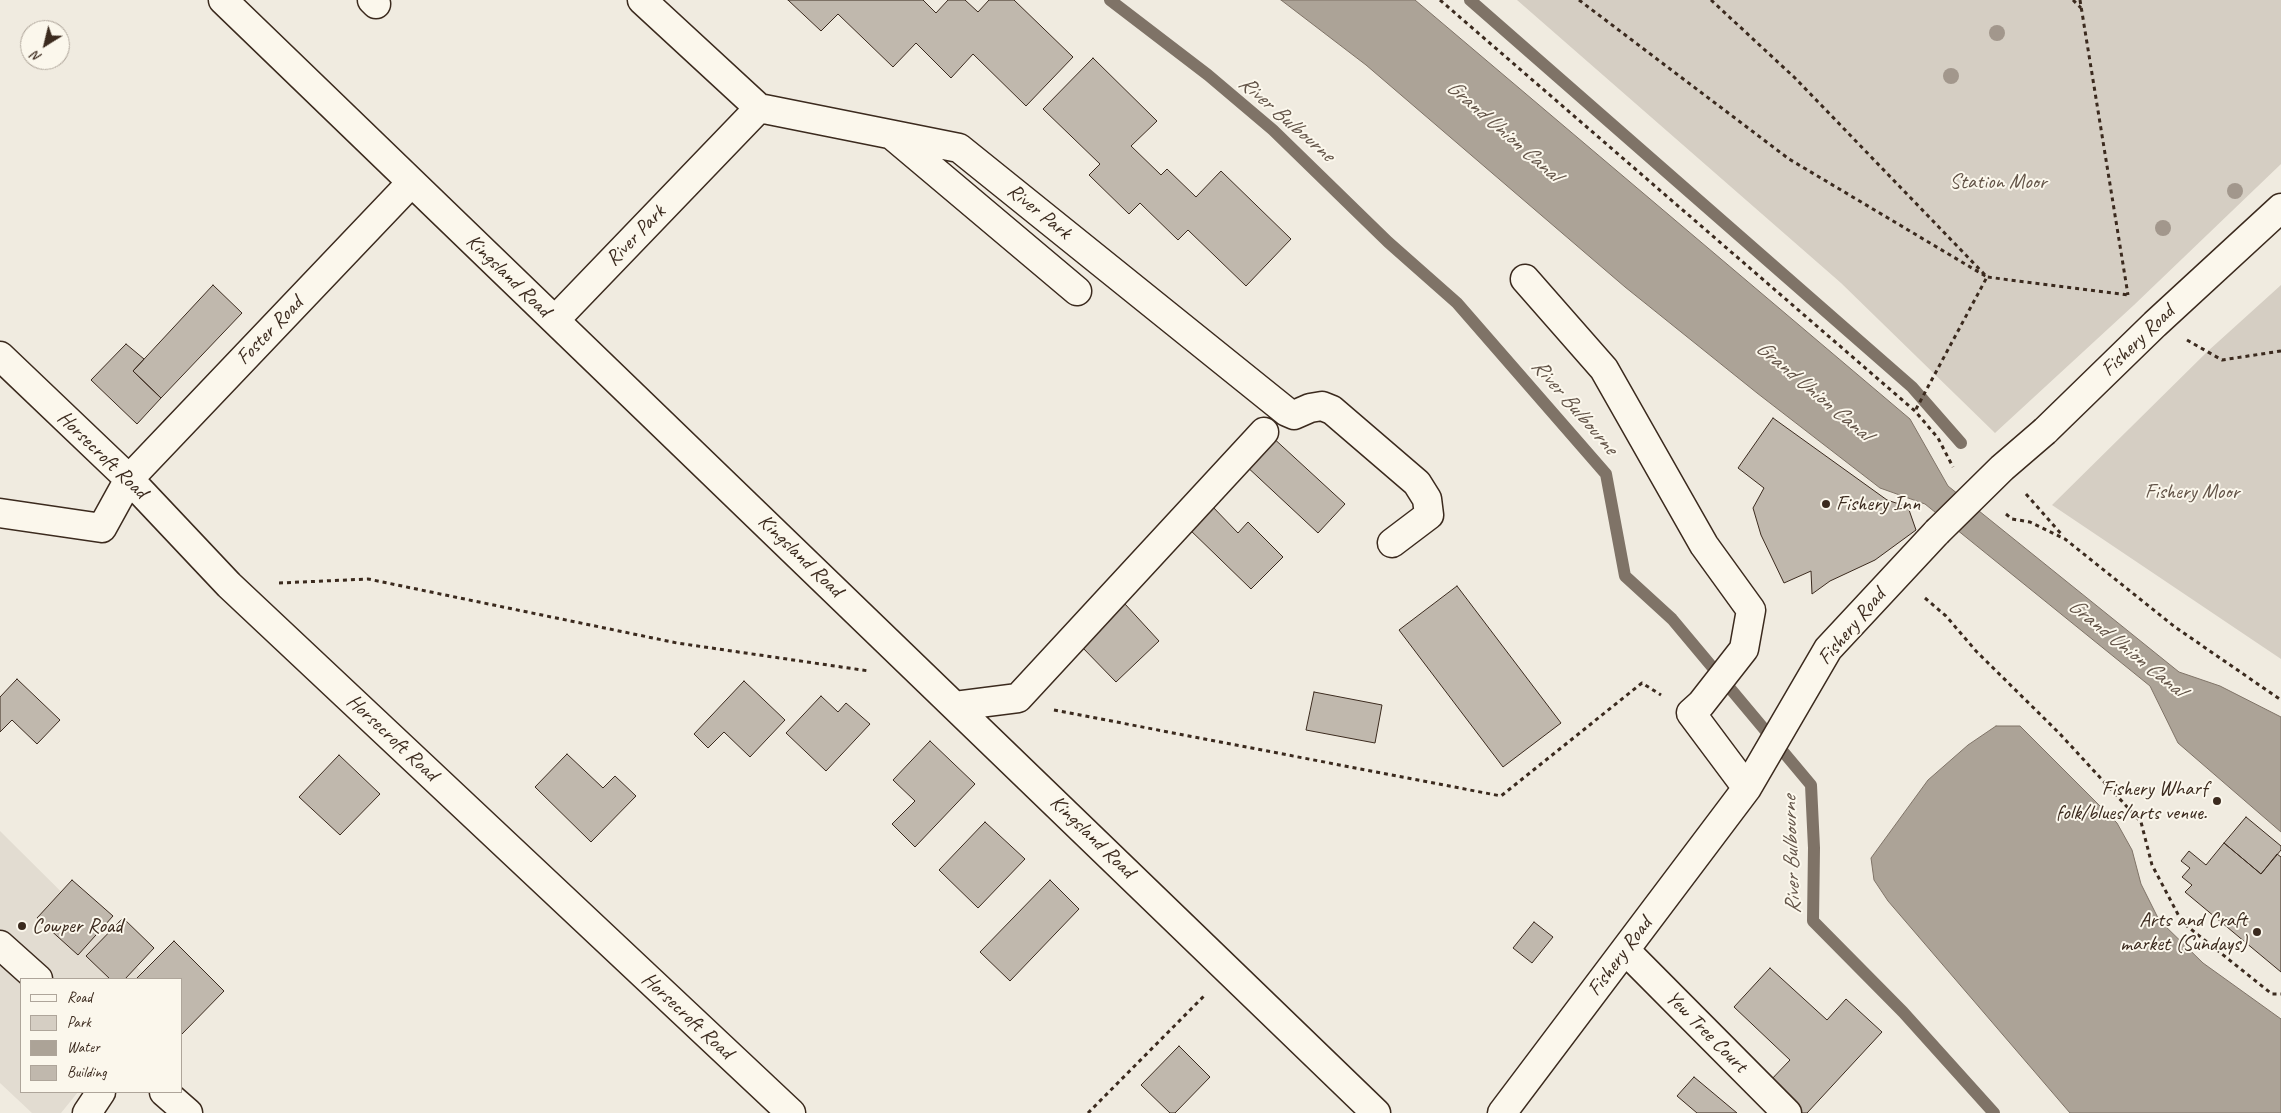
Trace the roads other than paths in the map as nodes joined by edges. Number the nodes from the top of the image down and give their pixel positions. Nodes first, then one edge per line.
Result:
1 (224, 0) edge
2 (642, 0) edge
3 (759, 108) junction
4 (891, 134) junction
5 (411, 183) junction
6 (2281, 208) edge
7 (1526, 278) dead end
8 (1077, 291) dead end
9 (555, 320) junction
10 (0, 356) edge
11 (1264, 432) dead end
12 (129, 479) junction
13 (0, 512) edge
14 (1392, 544) dead end
15 (956, 706) junction
16 (1748, 788) junction
17 (0, 945) edge
18 (1625, 950) junction
19 (37, 978) edge
20 (100, 1093) edge
21 (165, 1093) edge
22 (87, 1113) edge
23 (188, 1113) edge
24 (791, 1113) edge
25 (1376, 1113) edge
26 (1502, 1113) edge
27 (1787, 1113) edge

1 - 5 street, Kingsland Road
2 - 3 street
3 - 4 street, River Park
3 - 9 street, River Park
4 - 8 street
4 - 14 street, River Park
5 - 9 street, Kingsland Road
5 - 12 street, Foster Road
6 - 16 street, Fishery Road, bridge
7 - 16 street
9 - 15 street, Kingsland Road
10 - 12 street, Horsecroft Road
11 - 15 street
12 - 13 street, Foster Road
12 - 24 street, Horsecroft Road
15 - 25 street, Kingsland Road
16 - 18 street, Fishery Road
17 - 19 street
18 - 26 street, Fishery Road
18 - 27 street, Yew Tree Court
20 - 22 street
21 - 23 street

